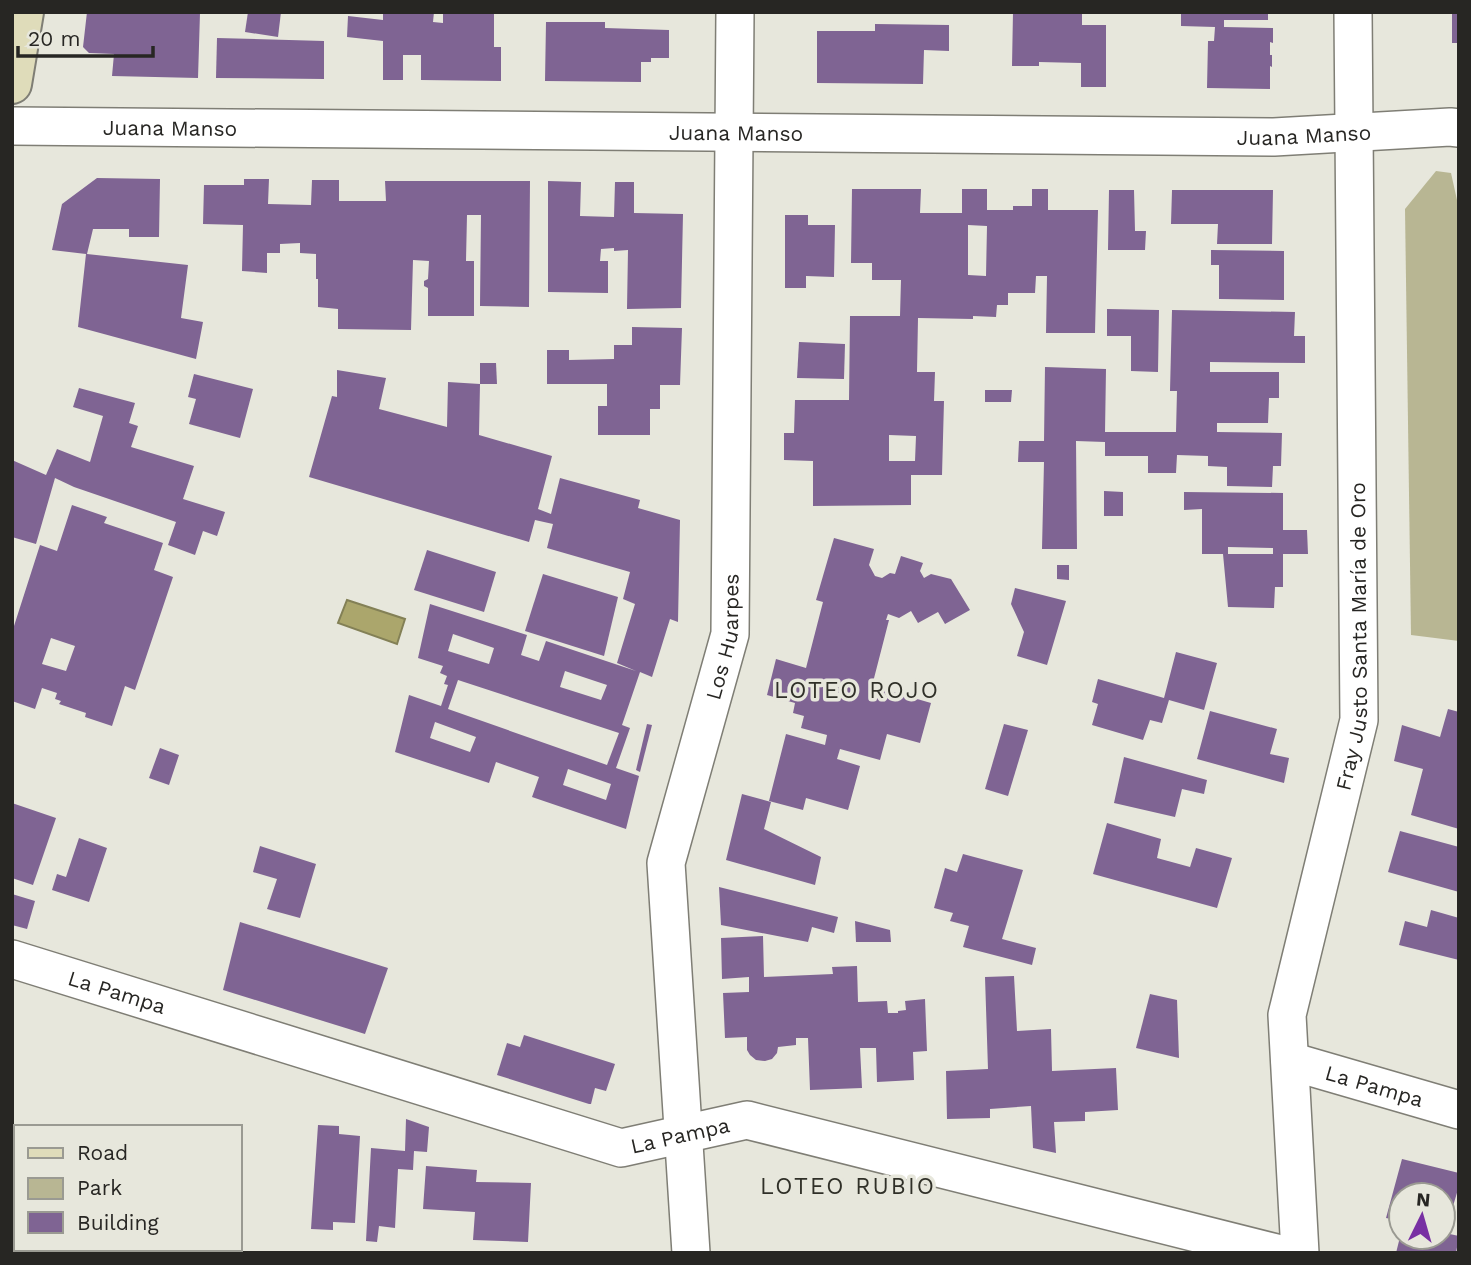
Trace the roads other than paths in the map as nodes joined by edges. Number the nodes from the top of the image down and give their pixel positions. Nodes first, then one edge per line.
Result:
1 (24, 12) edge
2 (735, 12) edge
3 (1353, 12) edge
4 (12, 83) edge
5 (12, 126) edge
6 (1459, 128) edge
7 (734, 133) junction
8 (1354, 133) junction
9 (12, 959) edge
10 (1290, 1061) junction
11 (1459, 1110) edge
12 (683, 1134) junction
13 (691, 1253) edge
14 (1276, 1253) edge
15 (1300, 1253) edge

1 - 4 main road
2 - 7 street, Los Huarpes
3 - 8 street, Fray Justo Santa María de Oro
5 - 7 street, Juana Manso
6 - 8 street, Juana Manso
7 - 8 street, Juana Manso
7 - 12 street, Los Huarpes
8 - 10 street, Fray Justo Santa María de Oro
9 - 12 street, La Pampa
10 - 11 street, La Pampa
10 - 15 street, Fray Justo Santa María de Oro
12 - 13 street, Los Huarpes
12 - 14 street, La Pampa

